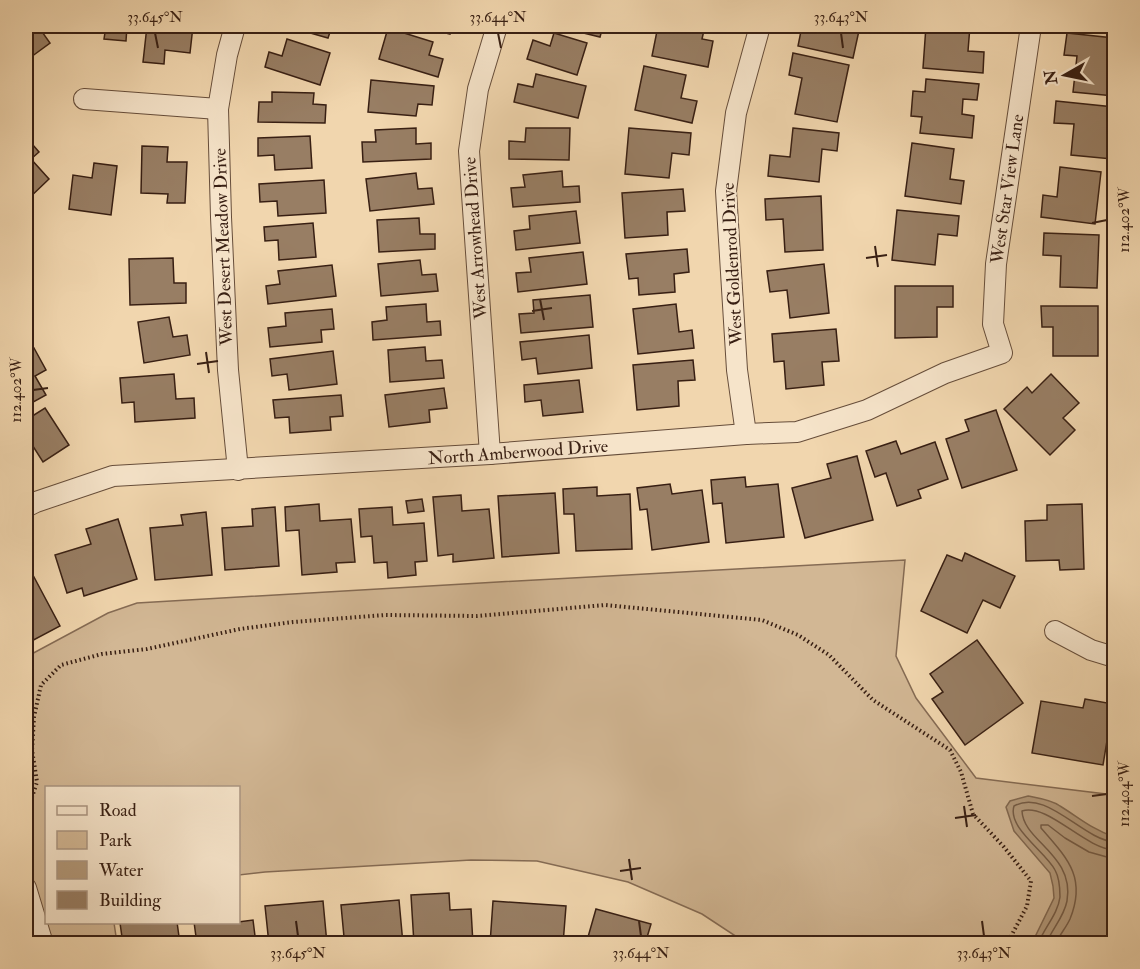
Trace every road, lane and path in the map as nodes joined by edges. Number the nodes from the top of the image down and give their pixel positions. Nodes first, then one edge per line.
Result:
1 (235, 26) edge
2 (497, 26) edge
3 (760, 26) edge
4 (1030, 26) edge
5 (84, 99) dead end
6 (218, 109) junction
7 (1002, 353) joint
8 (746, 434) junction
9 (490, 454) junction
10 (238, 470) junction
11 (26, 507) edge
12 (1055, 631) dead end
13 (1114, 657) edge
14 (26, 804) edge
15 (26, 888) edge
16 (43, 944) edge
17 (1007, 944) edge

1 - 6 street, West Desert Meadow Drive
2 - 9 street, West Arrowhead Drive
3 - 8 street, West Goldenrod Drive
4 - 7 street, West Star View Lane
5 - 6 street
6 - 10 street, West Desert Meadow Drive
7 - 8 street, North Amberwood Drive
8 - 9 street, North Amberwood Drive
9 - 10 street, North Amberwood Drive
10 - 11 street, North Amberwood Drive
12 - 13 street
14 - 17 path
15 - 16 street

